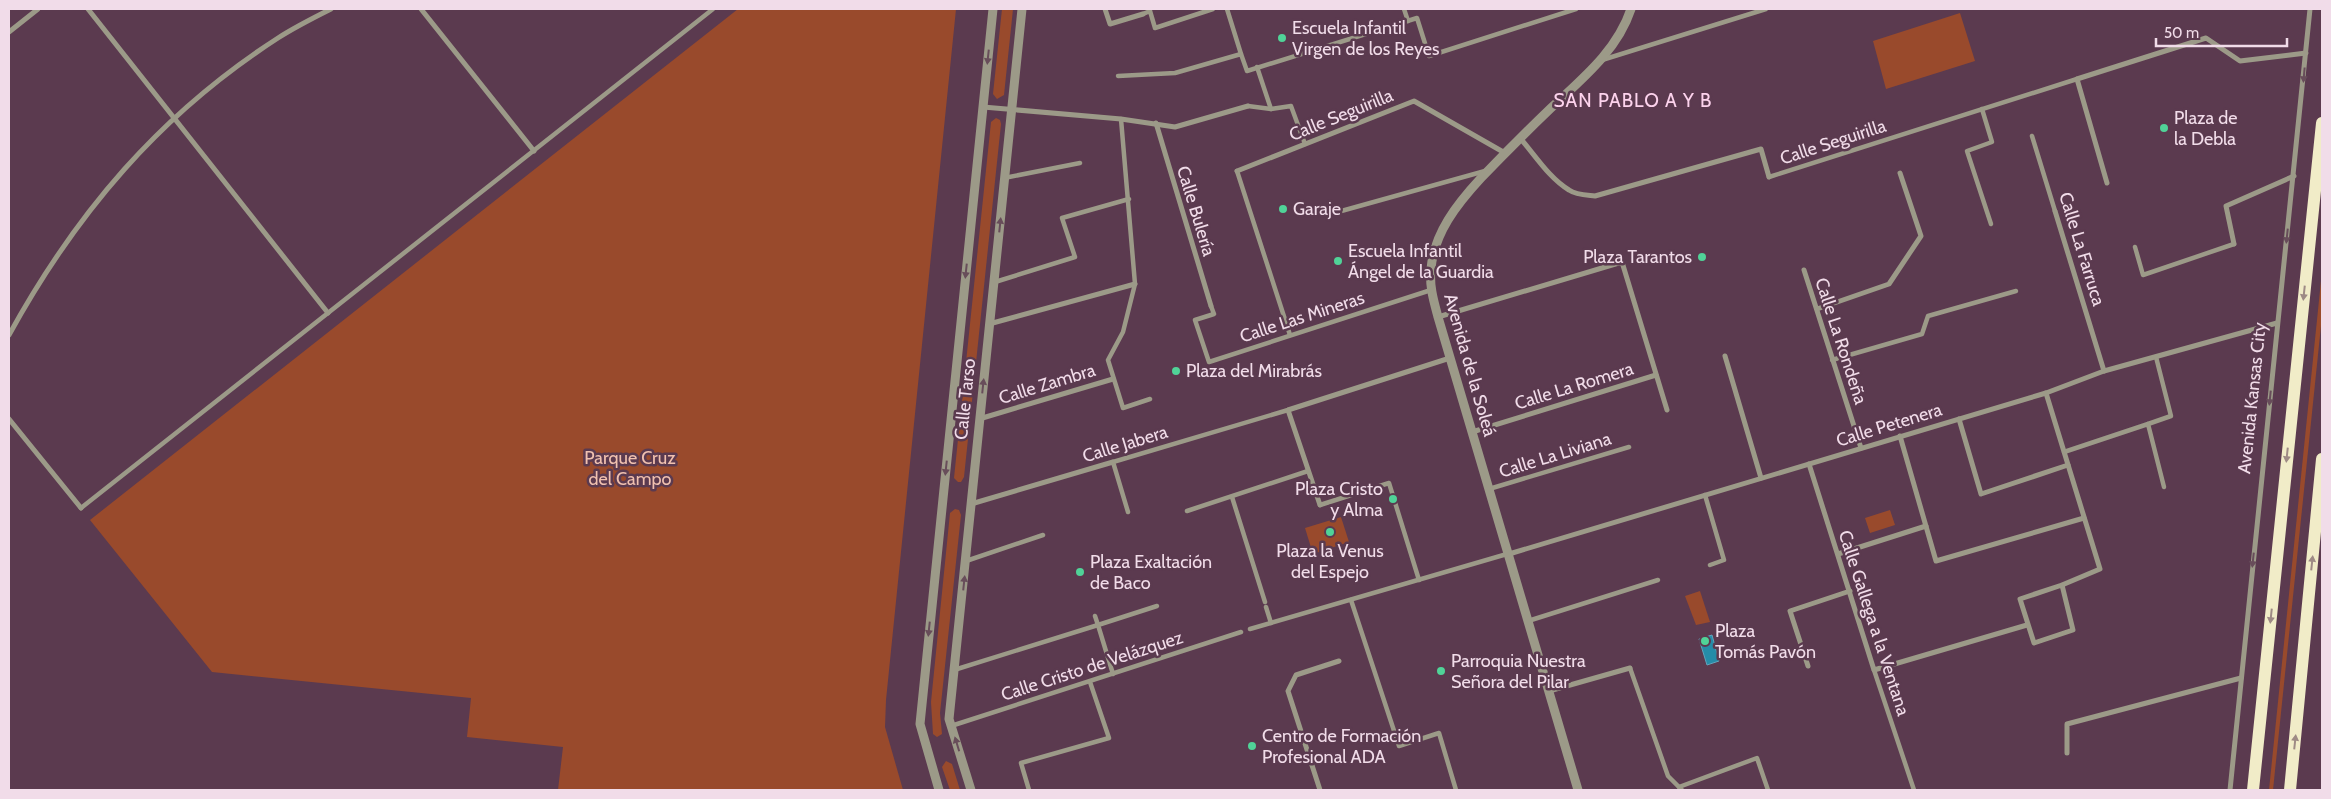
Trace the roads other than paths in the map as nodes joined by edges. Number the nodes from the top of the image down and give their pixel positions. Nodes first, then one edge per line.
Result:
1 (38, 9) edge
2 (88, 9) edge
3 (331, 9) edge
4 (420, 9) edge
5 (713, 9) edge
6 (993, 9) edge
7 (1022, 9) edge
8 (1105, 9) edge
9 (1213, 9) edge
10 (1227, 9) edge
11 (1404, 9) edge
12 (1576, 9) edge
13 (1631, 9) edge
14 (1766, 9) edge
15 (2310, 9) edge
16 (1143, 14) joint
17 (1408, 21) junction
18 (9, 32) edge
19 (2306, 53) junction
20 (1241, 54) junction
21 (1600, 61) junction
22 (1257, 68) junction
23 (1118, 76) dead end
24 (2077, 79) junction
25 (1248, 106) joint
26 (983, 107) junction
27 (1012, 109) junction
28 (1271, 109) junction
29 (1982, 109) junction
30 (174, 118) junction
31 (1121, 119) junction
32 (2322, 123) edge
33 (1156, 124) junction
34 (2032, 136) dead end
35 (1520, 138) junction
36 (1304, 144) junction
37 (534, 151) junction
38 (1505, 152) junction
39 (1080, 163) dead end
40 (1488, 170) junction
41 (1238, 171) joint
42 (1900, 173) dead end
43 (2294, 176) junction
44 (1769, 177) joint
45 (1004, 178) junction
46 (2107, 183) dead end
47 (1129, 199) junction
48 (2055, 211) joint
49 (1327, 215) dead end
50 (1992, 224) dead end
51 (2234, 244) joint
52 (2136, 247) dead end
53 (1804, 270) dead end
54 (994, 282) junction
55 (1135, 284) junction
56 (1431, 290) junction
57 (2016, 291) dead end
58 (1211, 306) joint
59 (1817, 309) junction
60 (328, 313) junction
61 (1438, 318) junction
62 (2278, 323) junction
63 (989, 324) junction
64 (9, 335) edge
65 (1290, 336) junction
66 (1725, 356) dead end
67 (2156, 357) junction
68 (1450, 358) junction
69 (1832, 360) junction
70 (2104, 372) junction
71 (1656, 375) junction
72 (1113, 379) junction
73 (2046, 392) junction
74 (1150, 399) dead end
75 (1288, 410) junction
76 (1668, 410) dead end
77 (9, 419) edge
78 (979, 419) junction
79 (1959, 419) junction
80 (2148, 424) junction
81 (1472, 432) junction
82 (1900, 436) junction
83 (1629, 447) dead end
84 (1861, 448) junction
85 (2064, 452) junction
86 (2322, 459) edge
87 (1113, 462) junction
88 (1809, 464) junction
89 (2068, 465) junction
90 (1308, 471) junction
91 (1761, 478) junction
92 (2164, 486) dead end
93 (1489, 489) junction
94 (1705, 495) junction
95 (1232, 497) junction
96 (971, 504) junction
97 (1320, 505) joint
98 (81, 508) joint
99 (1187, 511) dead end
100 (1128, 512) dead end
101 (2084, 518) junction
102 (1926, 526) junction
103 (1043, 535) dead end
104 (1509, 554) junction
105 (1838, 554) junction
106 (966, 561) junction
107 (1710, 565) dead end
108 (1419, 580) junction
109 (1658, 580) dead end
110 (2062, 585) junction
111 (1850, 592) junction
112 (1351, 600) junction
113 (1157, 606) dead end
114 (1095, 616) dead end
115 (1528, 621) junction
116 (1271, 623) junction
117 (1098, 625) junction
118 (2027, 625) junction
119 (1250, 629) dead end
120 (1241, 632) dead end
121 (1339, 661) dead end
122 (1808, 666) dead end
123 (1630, 668) joint
124 (954, 670) junction
125 (1874, 670) junction
126 (1113, 674) junction
127 (2241, 678) junction
128 (1090, 682) junction
129 (1549, 692) junction
130 (951, 726) junction
131 (2068, 753) dead end
132 (1681, 789) edge
133 (939, 790) edge
134 (971, 790) edge
135 (1029, 790) edge
136 (1320, 790) edge
137 (1456, 790) edge
138 (1578, 790) edge
139 (1768, 790) edge
140 (1914, 790) edge
141 (2230, 790) edge
142 (2253, 790) edge
143 (2290, 790) edge

1 - 18 street
2 - 30 street
3 - 30 street
4 - 37 street
5 - 37 street
6 -> 26 street, Calle Tarso
7 - 27 street, Calle Tarso
8 - 16 street
9 - 16 street
10 - 20 street
11 - 17 street
12 - 17 street
13 - 21 street, Avenida de la Soleá
14 - 21 street
15 - 19 street, Avenida Kansas City
17 - 22 street
19 - 24 street, Calle Seguirilla
19 -> 43 street, Avenida Kansas City
20 - 22 street
20 - 23 street
21 - 35 street, Avenida de la Soleá
22 - 28 street
24 - 29 street, Calle Seguirilla
24 - 46 street
25 - 28 street
25 - 33 street
26 - 27 street
26 -> 133 street, Calle Tarso
27 - 31 street
27 - 45 street, Calle Tarso
28 - 36 street
29 - 44 street, Calle Seguirilla
29 - 50 street
30 - 60 street
30 - 64 street
31 - 33 street
31 - 47 street, Calle Zambra
32 -> 142 main road
33 - 58 street, Calle Bulería
34 - 48 street, Calle La Farruca
35 - 38 street, Avenida de la Soleá
35 - 44 street, Calle Seguirilla
36 - 38 street, Calle Seguirilla
36 - 41 street, Calle Seguirilla
37 - 60 street
38 - 40 street, Avenida de la Soleá
39 - 45 street
40 - 49 street
40 - 56 street, Avenida de la Soleá
41 - 65 street
42 - 59 street
43 - 51 street
43 -> 62 street, Avenida Kansas City
54 -> 45 street, Calle Tarso
47 - 54 street
47 - 55 street, Calle Zambra
48 - 70 street, Calle La Farruca
51 - 52 street
53 - 59 street, Calle La Rondeña
54 - 63 street, Calle Tarso
55 - 63 street
55 - 72 street, Calle Zambra
56 - 61 street, Avenida de la Soleá
56 - 65 street, Calle Las Mineras
57 - 69 street
58 - 65 street, Calle Las Mineras
59 - 69 street, Calle La Rondeña
60 - 98 street
61 - 68 street, Avenida de la Soleá
61 - 71 street
62 - 67 street, Calle Petenera
62 -> 127 street, Avenida Kansas City
78 -> 63 street, Calle Tarso
66 - 91 street
67 - 70 street, Calle Petenera
67 - 80 street
68 - 75 street, Calle Jabera
68 - 81 street, Avenida de la Soleá
69 - 84 street, Calle La Rondeña
70 - 73 street, Calle Petenera
71 - 76 street
71 - 81 street, Calle La Romera
72 - 74 street
72 - 78 street, Calle Zambra
73 - 79 street, Calle Petenera
73 - 85 street
75 - 87 street, Calle Jabera
75 - 90 street
77 - 98 street
78 - 96 street, Calle Tarso
79 - 82 street, Calle Petenera
79 - 89 street
80 - 85 street
80 - 92 street
81 - 93 street, Avenida de la Soleá
82 - 84 street, Calle Petenera
82 - 102 street
83 - 93 street, Calle La Liviana
84 - 88 street, Calle Petenera
85 - 89 street
143 -> 86 main road
87 - 96 street, Calle Jabera
87 - 100 street
88 - 91 street, Calle Petenera
88 - 105 street, Calle Gallega a la Ventana
89 - 101 street
90 - 95 street
90 - 97 street
91 - 94 street, Calle Petenera
93 - 104 street, Avenida de la Soleá
94 - 104 street, Calle Petenera
94 - 107 street
95 - 99 street
95 - 116 street
96 - 106 street, Calle Tarso
97 - 108 street
101 - 102 street
101 - 110 street
102 - 105 street
103 - 106 street
104 - 108 street
104 - 115 street, Avenida de la Soleá
105 - 111 street, Calle Gallega a la Ventana
124 -> 106 street, Calle Tarso
108 - 112 street
109 - 115 street
110 - 118 street
110 - 118 street
111 - 122 street
111 - 125 street, Calle Gallega a la Ventana
112 - 116 street
112 - 137 street
113 - 117 street
114 - 117 street
115 - 129 street, Avenida de la Soleá
116 - 119 street
117 - 124 street
117 - 126 street
118 - 125 street
120 - 126 street, Calle Cristo de Velázquez
121 - 136 street
123 - 129 street
123 - 132 street
124 - 130 street, Calle Tarso
125 - 140 street, Calle Gallega a la Ventana
126 - 128 street, Calle Cristo de Velázquez
127 - 131 street
127 - 141 street, Avenida Kansas City
128 - 130 street, Calle Cristo de Velázquez
128 - 135 street
129 - 138 street, Avenida de la Soleá
134 -> 130 street, Calle Tarso
132 - 139 street

